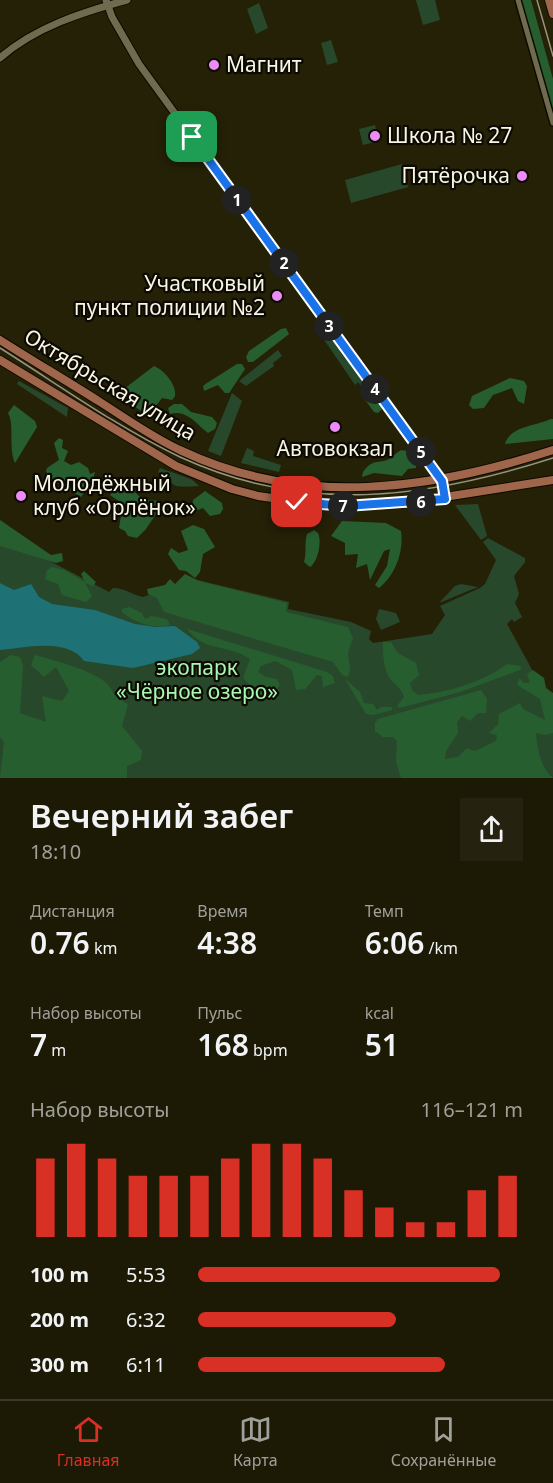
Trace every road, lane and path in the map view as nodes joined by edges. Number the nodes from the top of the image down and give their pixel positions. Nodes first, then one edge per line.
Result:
1 (127, 0) edge
2 (518, 0) edge
3 (549, 0) edge
4 (107, 3) edge
5 (553, 14) edge
6 (0, 58) edge
7 (553, 123) edge
8 (0, 340) edge
9 (0, 360) edge
10 (553, 450) edge
11 (553, 480) edge
12 (442, 481) junction
13 (445, 499) junction

1 - 4 street
2 - 7 street
3 - 5 main road
4 - 6 street
4 - 12 street
8 - 12 main road, Октябрьская улица
9 - 13 main road, Октябрьская улица
10 - 12 main road, Октябрьская улица
11 - 13 main road, Октябрьская улица
12 - 13 main road

